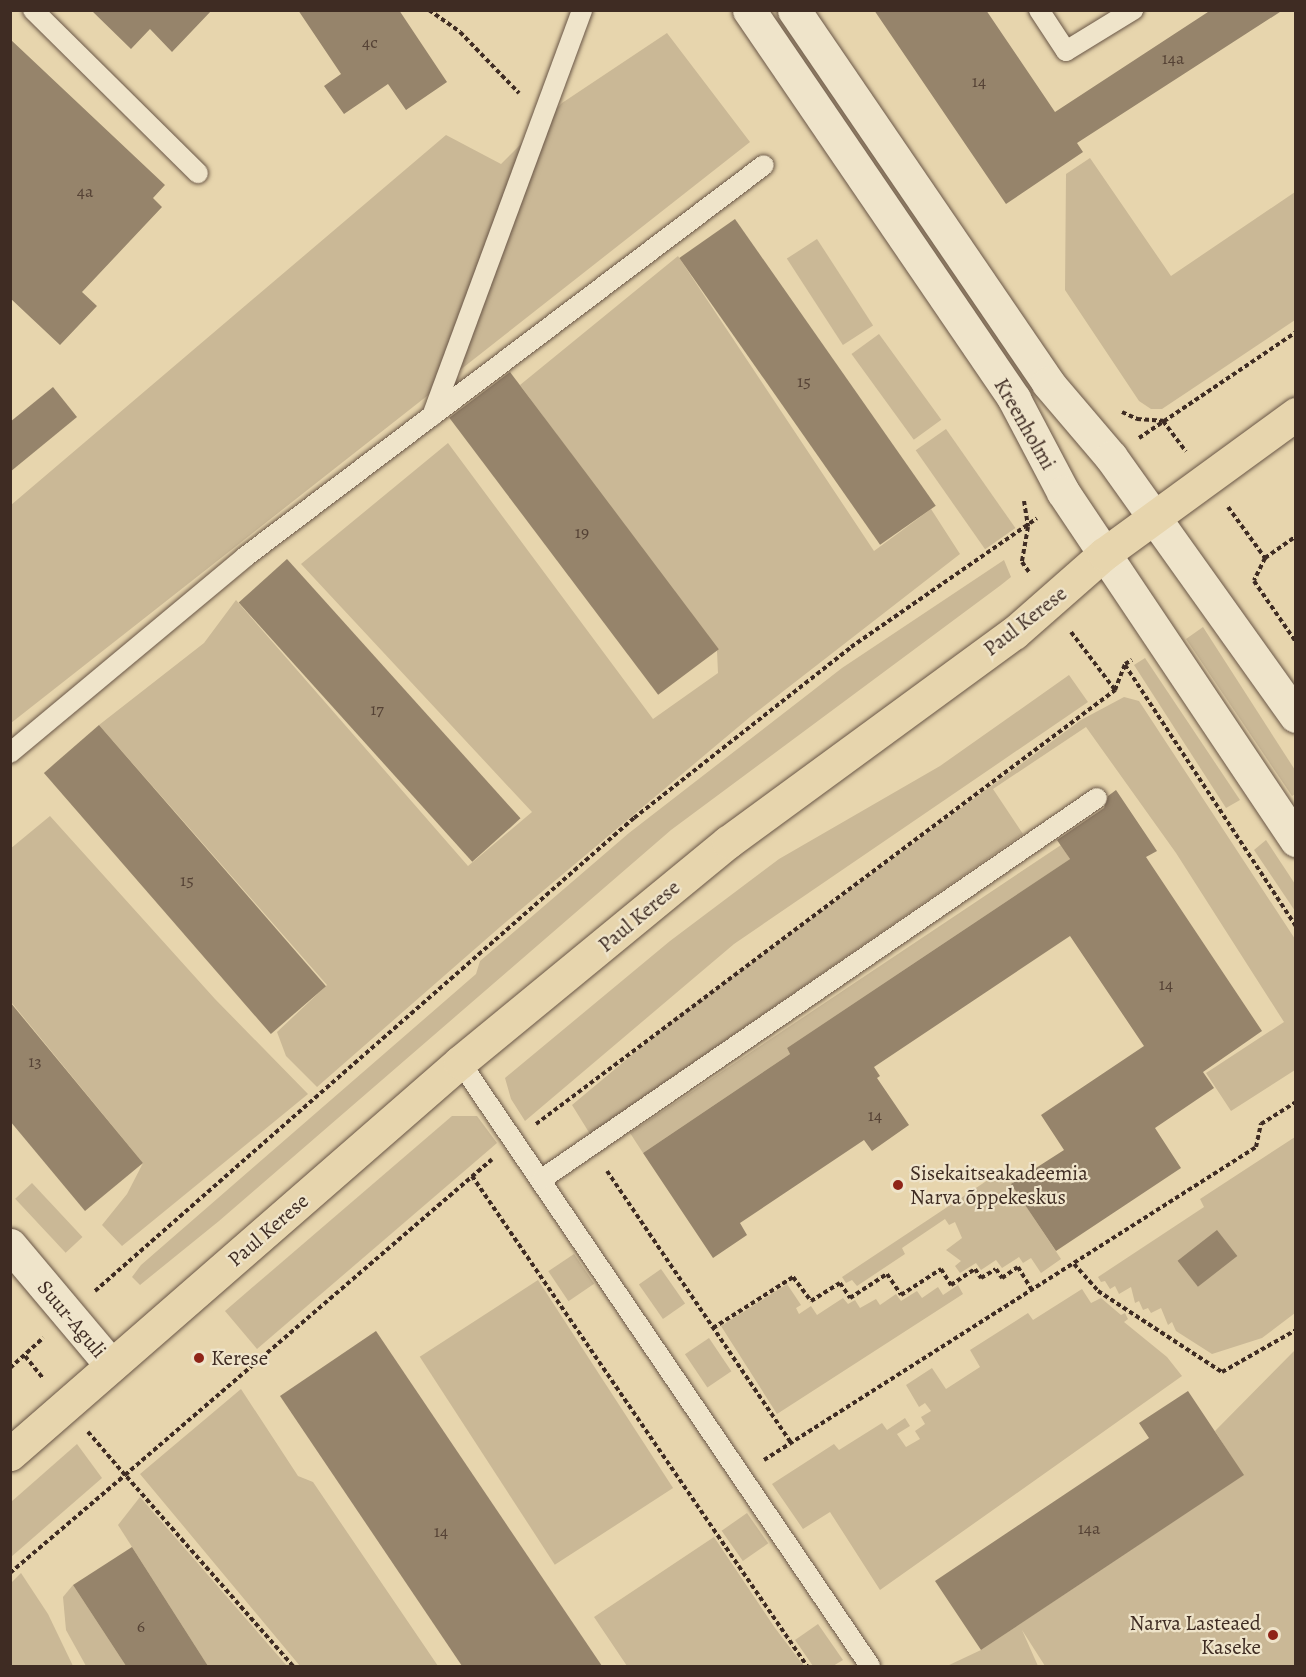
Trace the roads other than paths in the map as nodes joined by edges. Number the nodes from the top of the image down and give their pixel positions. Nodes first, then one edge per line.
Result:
1 (33, 10) edge
2 (582, 10) edge
3 (749, 10) edge
4 (794, 10) edge
5 (1039, 10) edge
6 (1132, 10) edge
7 (764, 165) dead end
8 (198, 173) dead end
9 (1296, 414) edge
10 (432, 416) junction
11 (1154, 517) junction
12 (1104, 554) junction
13 (1296, 716) edge
14 (10, 753) edge
15 (1097, 798) dead end
16 (1296, 840) edge
17 (460, 1062) junction
18 (542, 1179) junction
19 (10, 1245) edge
20 (111, 1365) junction
21 (10, 1454) edge
22 (870, 1666) edge

1 - 8 lane
2 - 10 lane
3 - 12 main road, Kreenholmi
4 - 11 main road, Kreenholmi
5 - 6 lane
7 - 10 lane
9 - 11 highway, Paul Kerese
10 - 14 lane
11 - 12 highway, Paul Kerese
11 - 13 main road, Kreenholmi
12 - 16 main road, Kreenholmi
12 - 17 highway, Paul Kerese
15 - 18 lane
17 - 18 lane
17 - 20 highway, Paul Kerese
18 - 22 lane
19 - 20 main road, Suur-Aguli
20 - 21 highway, Paul Kerese

